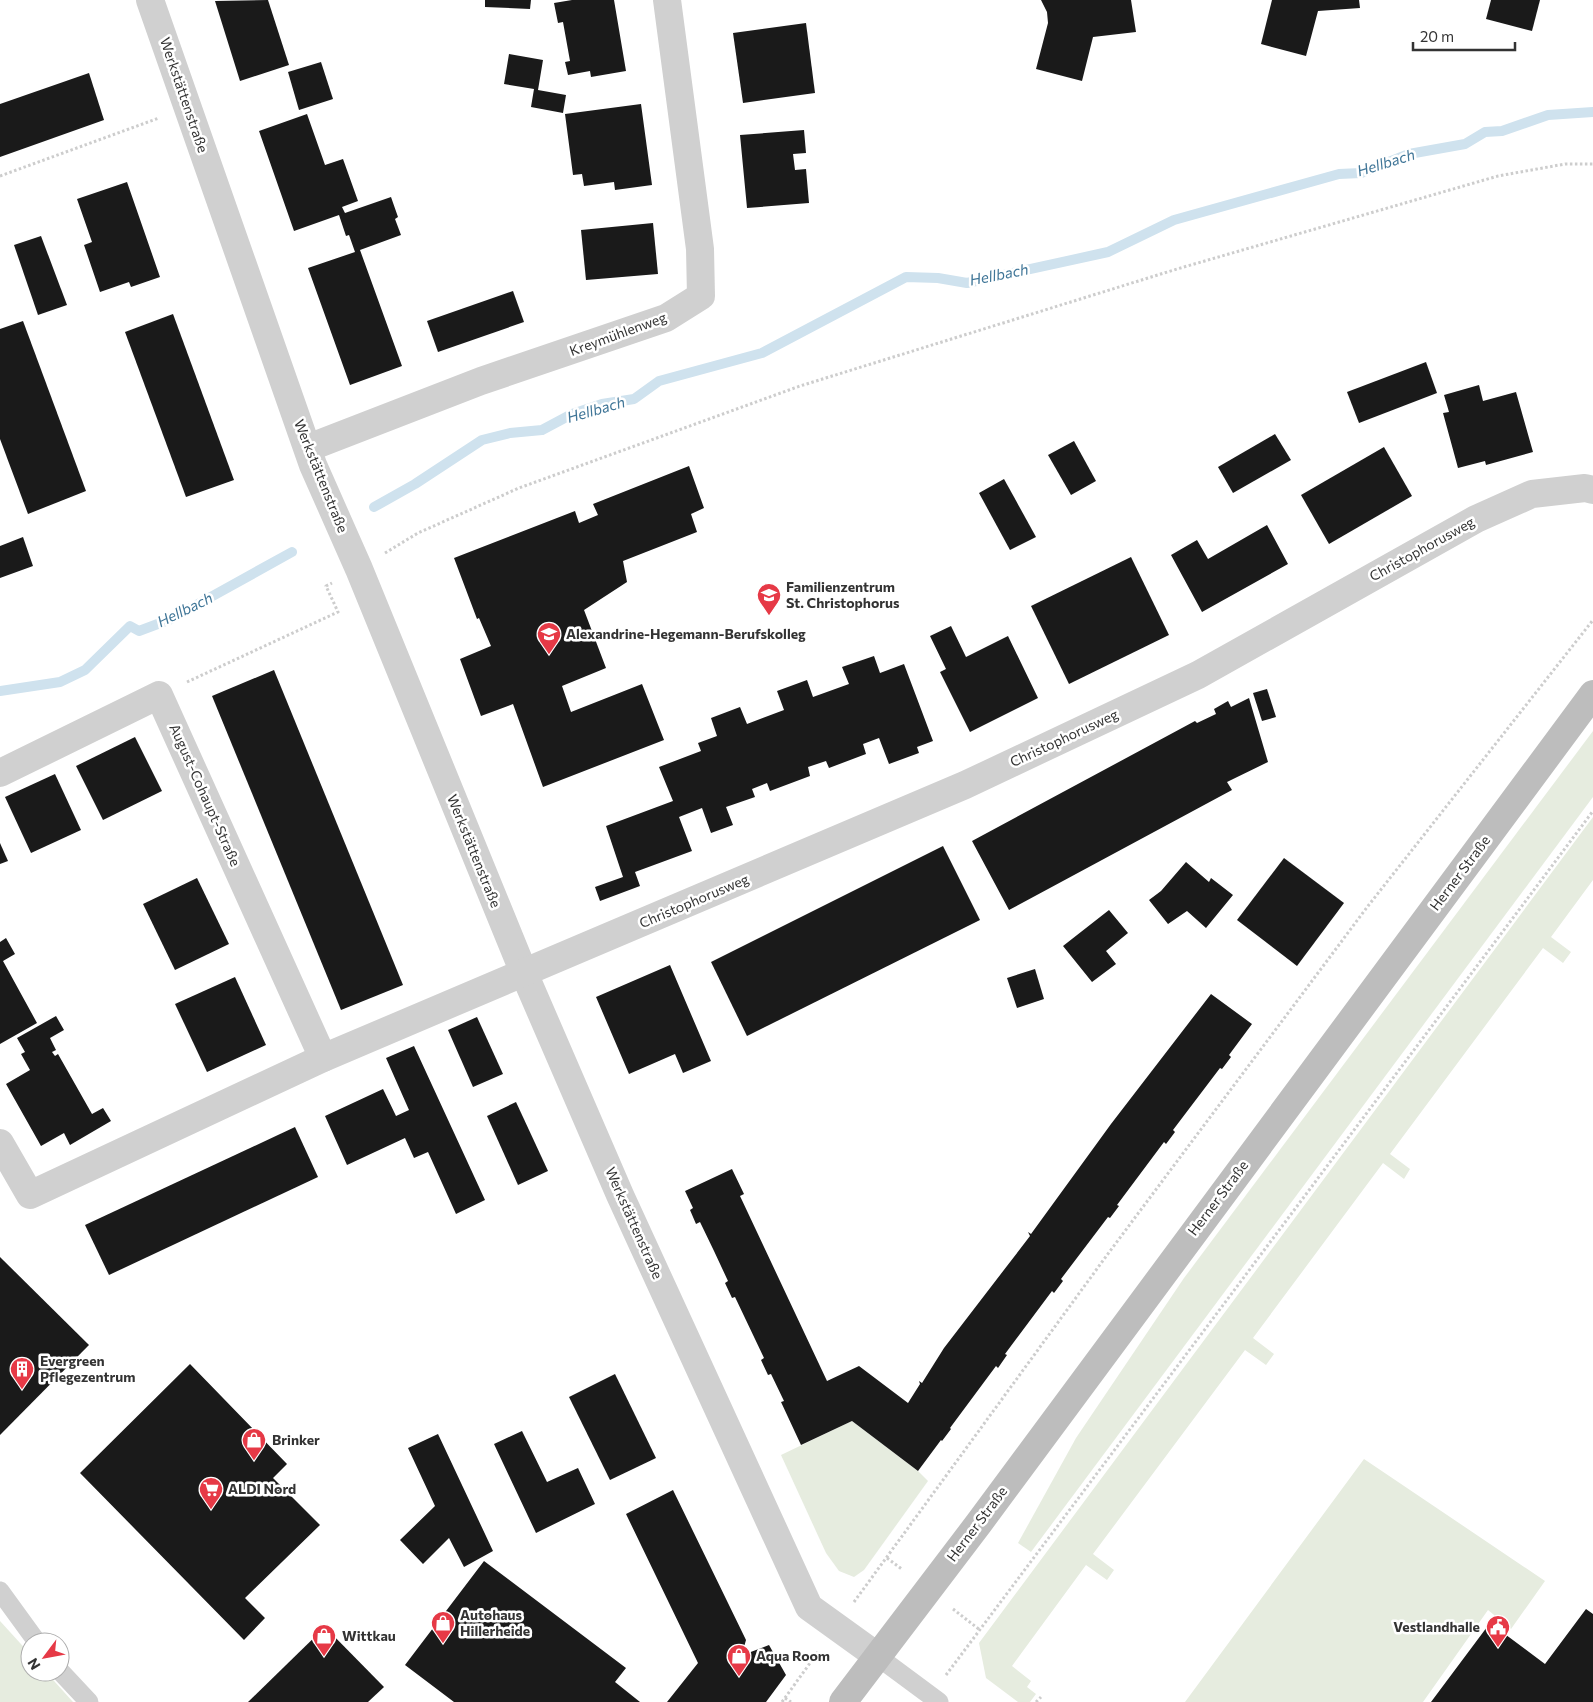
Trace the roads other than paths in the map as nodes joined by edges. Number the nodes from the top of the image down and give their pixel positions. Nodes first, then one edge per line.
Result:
1 (150, 0) edge
2 (667, 0) edge
3 (308, 448) junction
4 (1593, 490) edge
5 (1593, 694) edge
6 (0, 773) edge
7 (524, 973) junction
8 (322, 1058) junction
9 (0, 1143) edge
10 (0, 1591) edge
11 (30, 1632) edge
12 (877, 1656) junction
13 (70, 1682) edge
14 (934, 1699) edge
15 (89, 1702) edge
16 (843, 1702) edge

1 - 3 street, Werkstättenstraße
2 - 3 street, Kreymühlenweg
3 - 7 street, Werkstättenstraße
4 - 7 street, Christophorusweg
5 - 12 main road, Herner Straße
6 - 8 street, August-Cohaupt-Straße
7 - 8 street
7 - 12 street, Werkstättenstraße
8 - 9 street
10 - 11 lane
12 - 14 lane
12 - 16 main road, Herner Straße
13 - 15 lane

